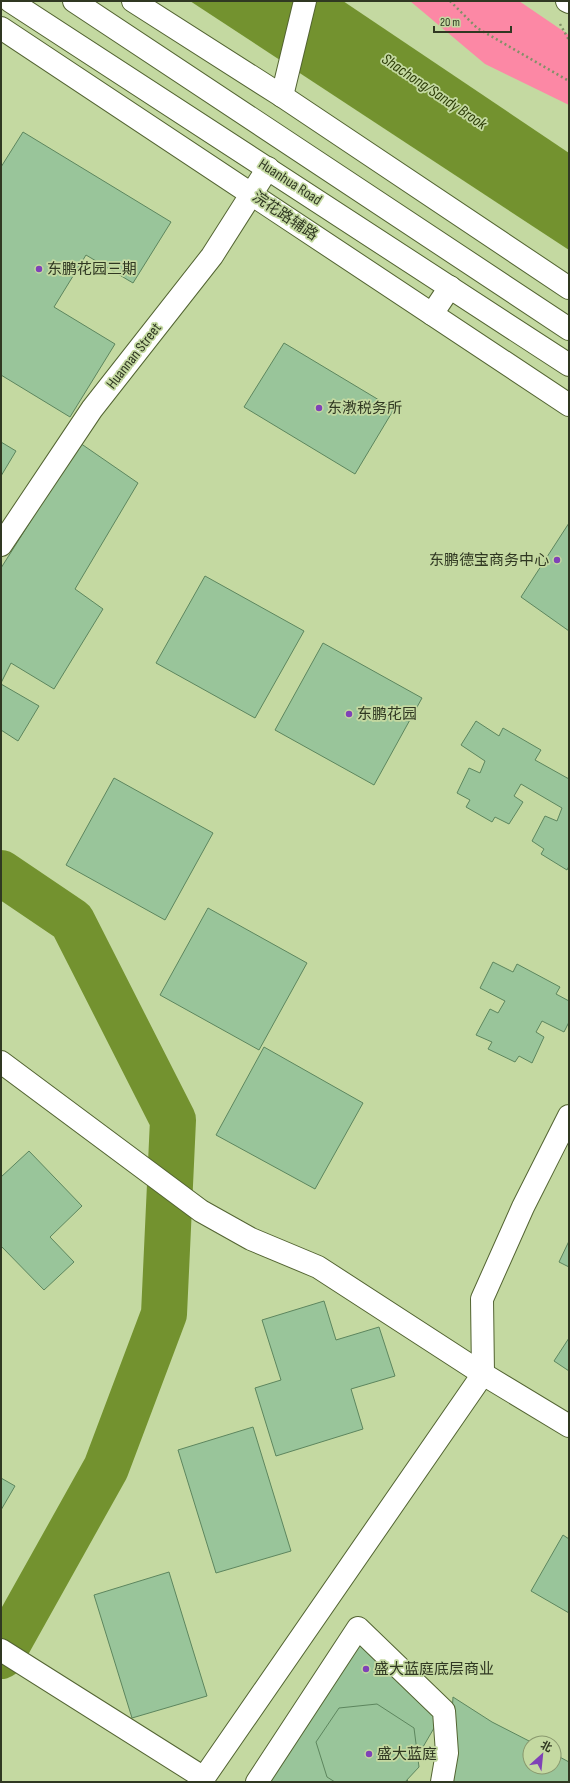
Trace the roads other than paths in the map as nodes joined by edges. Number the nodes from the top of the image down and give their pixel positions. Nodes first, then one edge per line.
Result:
1 (10, 1) edge
2 (74, 1) edge
3 (133, 1) edge
4 (305, 1) edge
5 (1, 28) edge
6 (282, 96) junction
7 (268, 168) junction
8 (251, 193) junction
9 (450, 287) junction
10 (569, 288) edge
11 (432, 314) junction
12 (569, 329) edge
13 (569, 365) edge
14 (569, 405) edge
15 (1, 545) edge
16 (1, 1062) edge
17 (569, 1116) edge
18 (483, 1374) junction
19 (569, 1426) edge
20 (1, 1650) edge
21 (203, 1780) edge
22 (257, 1782) edge
23 (442, 1782) edge

1 - 7 street, Huanhua Road
2 - 12 street, Huanhua Road
3 - 6 street
4 - 6 street
5 - 8 street, 浣花路辅路
6 - 10 street
7 - 8 street, Huannan Street
7 - 9 street, Huanhua Road
8 - 11 street, 浣花路辅路
8 - 15 street, Huannan Street
9 - 11 street
9 - 13 street, Huanhua Road
11 - 14 street, 浣花路辅路
16 - 18 street
17 - 18 street
18 - 19 street
18 - 21 street
20 - 21 street
22 - 23 street

